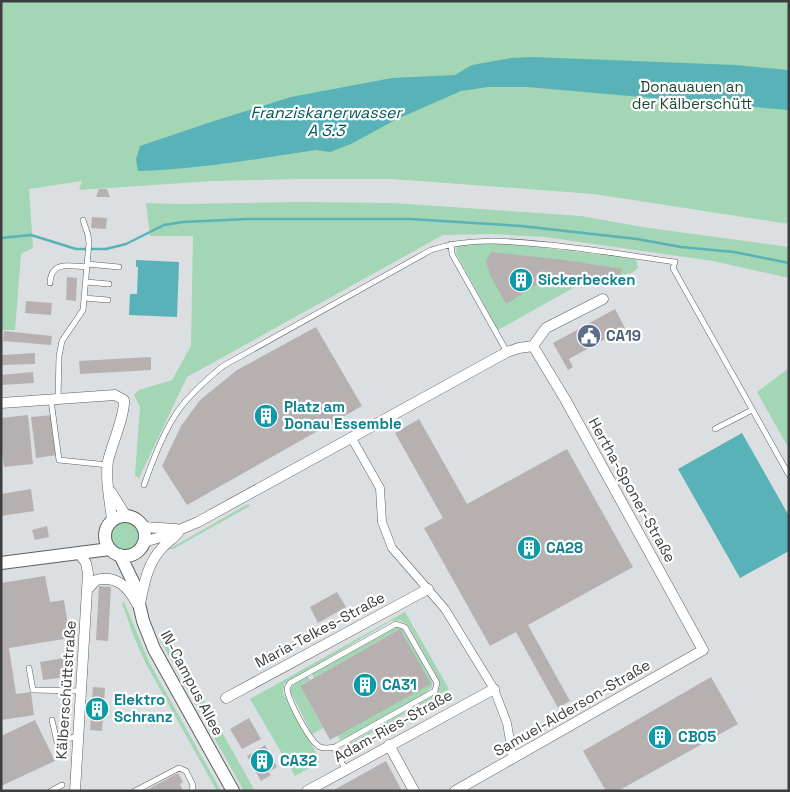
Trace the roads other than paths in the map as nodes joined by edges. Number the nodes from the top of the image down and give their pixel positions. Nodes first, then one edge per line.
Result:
1 (83, 220) dead end
2 (451, 244) junction
3 (87, 266) junction
4 (119, 267) dead end
5 (86, 282) junction
6 (50, 283) dead end
7 (109, 284) dead end
8 (84, 298) junction
9 (603, 299) dead end
10 (108, 300) dead end
11 (533, 346) junction
12 (507, 352) junction
13 (54, 400) junction
14 (1, 403) edge
15 (752, 410) junction
16 (715, 429) dead end
17 (352, 437) junction
18 (108, 465) junction
19 (789, 475) edge
20 (144, 485) dead end
21 (109, 489) junction
22 (126, 516) junction
23 (112, 520) junction
24 (143, 527) junction
25 (182, 529) junction
26 (105, 535) junction
27 (140, 547) junction
28 (115, 552) junction
29 (73, 553) junction
30 (1, 563) edge
31 (134, 586) junction
32 (428, 589) junction
33 (87, 590) junction
34 (139, 610) junction
35 (703, 650) joint
36 (29, 668) dead end
37 (494, 689) junction
38 (81, 691) junction
39 (226, 698) dead end
40 (52, 720) dead end
41 (78, 736) junction
42 (389, 745) junction
43 (334, 747) junction
44 (513, 759) junction
45 (345, 769) junction
46 (62, 785) dead end
47 (50, 791) edge
48 (75, 791) edge
49 (134, 791) edge
50 (192, 791) edge
51 (233, 791) edge
52 (307, 791) edge
53 (414, 791) edge
54 (455, 791) edge

1 - 3 lane
2 - 12 lane
2 - 15 lane
2 - 20 lane
3 - 4 lane
3 - 5 lane
3 - 6 lane
5 - 7 lane
5 - 8 lane
8 - 10 lane
8 - 13 lane
9 - 11 street
11 - 12 street
11 - 35 street, Hertha-Sponer-Straße
12 - 17 street
13 - 14 street
13 - 18 lane
13 - 18 street
15 - 16 lane
15 - 19 lane
17 - 25 street
17 - 32 street
18 - 21 street
21 - 22 street
21 - 23 street
22 - 23 street
22 - 24 street
23 - 26 street
24 - 25 street
24 - 27 street
25 - 27 street
25 - 34 street
26 - 28 street
26 - 29 street
27 - 28 street
27 - 31 street, IN-Campus Allee
28 - 29 street
28 - 31 street, IN-Campus Allee
29 - 30 street
29 - 33 street, Kälberschüttstraße
31 - 34 street, IN-Campus Allee
32 - 37 street
32 - 39 street, Maria-Telkes-Straße
33 - 34 street
33 - 38 street, Kälberschüttstraße
34 - 51 street, IN-Campus Allee
35 - 44 street, Samuel-Alderson-Straße
36 - 38 lane
37 - 42 street, Adam-Ries-Straße
37 - 44 street
38 - 41 street, Kälberschüttstraße
40 - 41 lane
41 - 48 street, Kälberschüttstraße
42 - 45 street, Adam-Ries-Straße
42 - 53 street
43 - 43 lane
43 - 45 lane
44 - 54 street, Samuel-Alderson-Straße
45 - 52 street, Adam-Ries-Straße
46 - 47 lane
49 - 50 lane

